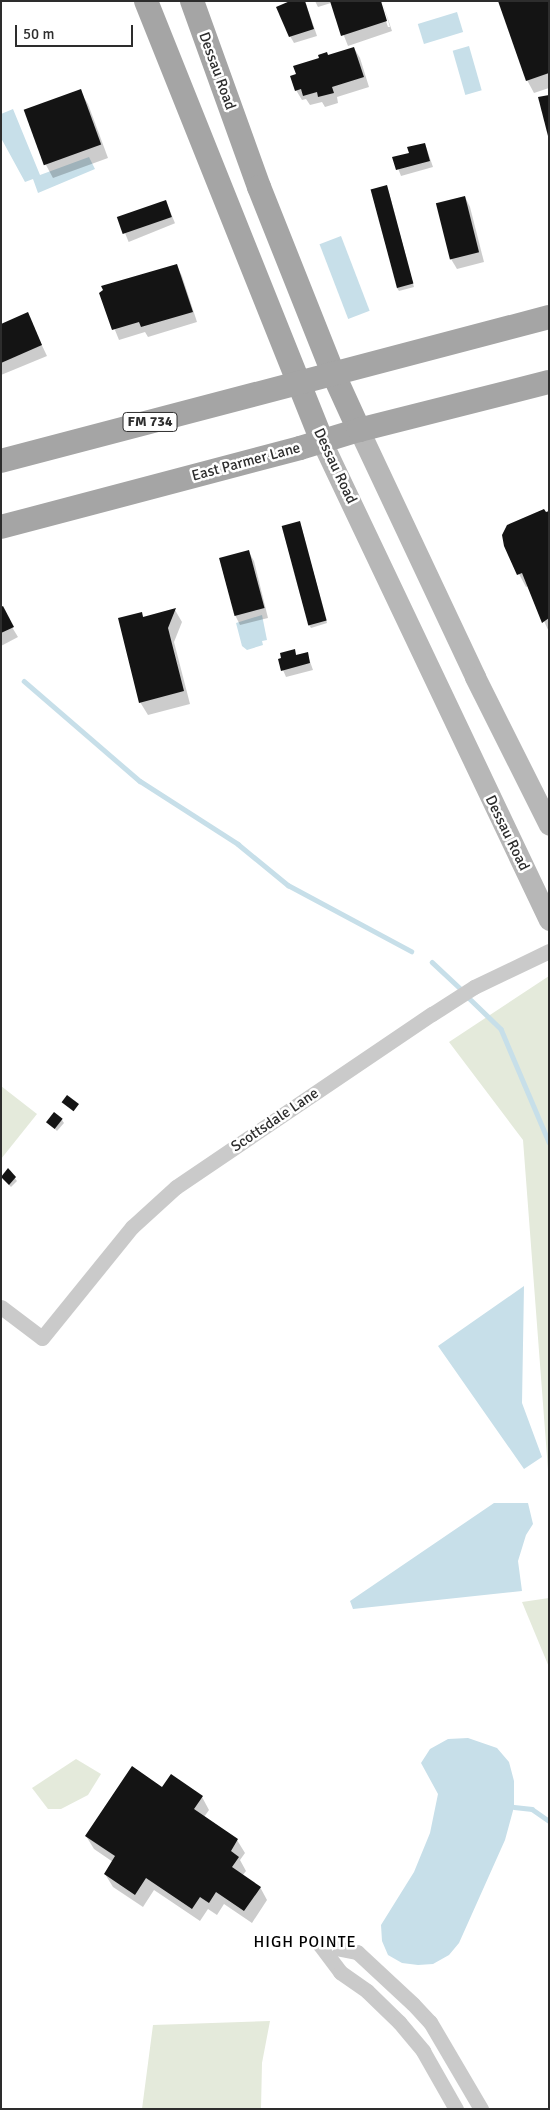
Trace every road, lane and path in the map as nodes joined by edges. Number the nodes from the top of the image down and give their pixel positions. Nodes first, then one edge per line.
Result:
1 (146, 1) edge
2 (192, 1) edge
3 (549, 317) edge
4 (333, 373) junction
5 (549, 382) edge
6 (298, 383) junction
7 (359, 430) junction
8 (322, 442) junction
9 (1, 461) edge
10 (1, 527) edge
11 (549, 825) edge
12 (523, 866) junction
13 (549, 891) edge
14 (549, 920) edge
15 (543, 954) edge
16 (1, 1307) edge
17 (456, 2109) edge
18 (481, 2109) edge

1 - 6 main road, Dessau Road
2 - 4 main road, Dessau Road
3 - 4 main road, FM 734
4 - 6 main road, FM 734
4 - 7 main road, Dessau Road
5 - 7 main road, East Parmer Lane
6 - 8 main road, Dessau Road
6 - 9 main road, FM 734
7 - 8 main road, East Parmer Lane
7 - 11 main road, Dessau Road
8 - 10 main road, East Parmer Lane
8 - 12 main road, Dessau Road
12 - 13 main road
12 - 14 main road, Dessau Road
15 - 16 street, Scottsdale Lane
17 - 18 street

